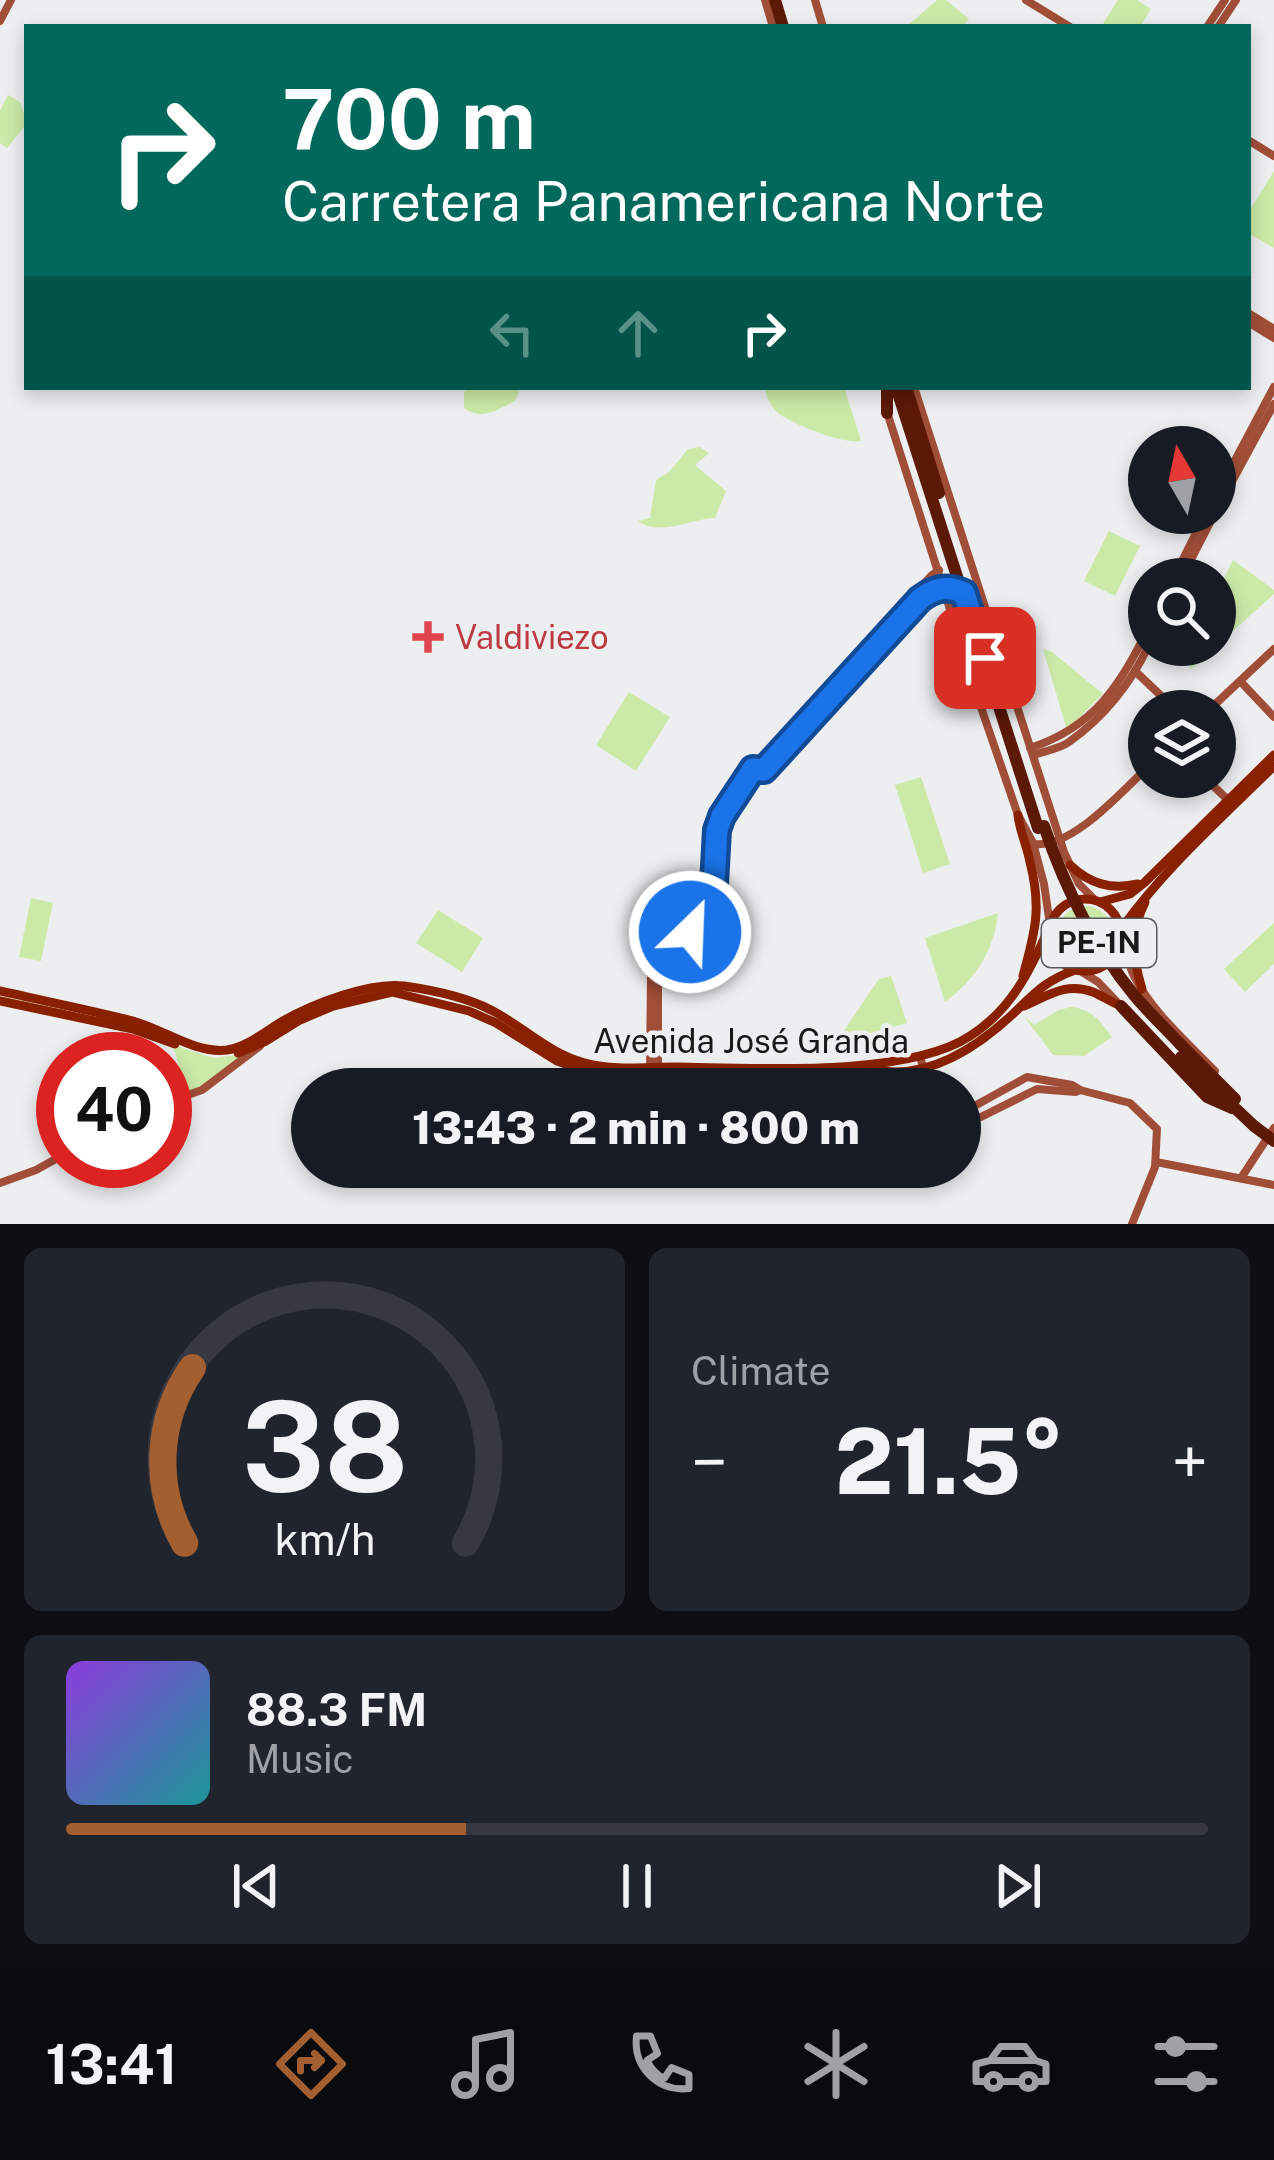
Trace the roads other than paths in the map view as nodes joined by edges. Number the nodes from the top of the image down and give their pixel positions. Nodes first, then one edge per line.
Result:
1 (11, 0) edge
2 (1026, 0) edge
3 (0, 22) edge
4 (1065, 24) edge
5 (1274, 387) edge
6 (886, 390) edge
7 (887, 390) edge
8 (911, 390) edge
9 (912, 390) edge
10 (1274, 404) edge
11 (922, 411) junction
12 (887, 412) joint
13 (924, 445) junction
14 (1236, 458) edge
15 (932, 469) junction
16 (1236, 471) edge
17 (951, 502) junction
18 (953, 560) junction
19 (939, 570) junction
20 (944, 588) junction
21 (964, 593) junction
22 (970, 614) junction
23 (1274, 649) edge
24 (1134, 666) edge
25 (1135, 666) edge
26 (1133, 669) junction
27 (1240, 681) junction
28 (974, 687) junction
29 (1155, 690) edge
30 (1230, 690) edge
31 (1274, 716) edge
32 (1032, 751) junction
33 (1274, 755) edge
34 (1274, 766) edge
35 (753, 769) junction
36 (1128, 785) edge
37 (1227, 799) joint
38 (1018, 815) junction
39 (1041, 827) junction
40 (1059, 837) junction
41 (1033, 844) junction
42 (1070, 866) junction
43 (1157, 876) junction
44 (1147, 887) junction
45 (1098, 901) junction
46 (1049, 927) junction
47 (1121, 933) junction
48 (1077, 970) junction
49 (1142, 989) junction
50 (0, 991) edge
51 (1021, 992) junction
52 (0, 1001) edge
53 (1019, 1008) junction
54 (1121, 1011) junction
55 (266, 1042) junction
56 (1176, 1046) junction
57 (921, 1063) junction
58 (578, 1068) edge
59 (615, 1068) edge
60 (654, 1068) edge
61 (766, 1068) edge
62 (898, 1068) edge
63 (923, 1068) edge
64 (1228, 1084) joint
65 (1080, 1090) junction
66 (192, 1094) edge
67 (981, 1103) edge
68 (1232, 1108) junction
69 (981, 1117) edge
70 (1254, 1119) junction
71 (1274, 1130) edge
72 (1274, 1141) edge
73 (1156, 1162) junction
74 (36, 1170) edge
75 (1241, 1178) junction
76 (0, 1179) edge
77 (1274, 1184) edge
78 (1132, 1224) edge

1 - 3 street
2 - 4 street
5 - 14 street
6 - 12 highway
7 - 18 highway, PE-1N
8 - 13 highway, PE-1N
9 - 11 street
10 - 16 street
11 - 13 highway
11 - 17 street
12 - 19 street
13 - 15 highway, PE-1N
15 - 17 highway
15 - 39 highway, PE-1N
17 - 32 street
18 - 19 highway
18 - 21 highway, PE-1N
19 - 20 street
19 - 35 street
20 - 21 highway
20 - 28 street
20 - 35 street
21 - 22 highway, PE-1N
22 - 28 highway
22 - 39 highway, PE-1N
23 - 27 street
24 - 26 street
25 - 26 street
26 - 29 street
26 - 32 street
27 - 30 street
27 - 31 street
28 - 38 street
32 - 40 street
33 - 37 main road
34 - 43 main road
35 - 60 street
36 - 40 street
37 - 43 main road
38 - 41 street
38 - 51 main road
39 - 56 highway, PE-1N, bridge
40 - 41 street
40 - 42 street
41 - 46 street
42 - 44 main road
42 - 45 street
43 - 44 main road
44 - 45 main road
44 - 47 main road
44 - 49 main road
45 - 46 main road
45 - 47 main road
46 - 48 main road
46 - 51 main road, Avenida José Granda
47 - 48 main road
47 - 49 street
48 - 51 main road, Avenida José Granda
48 - 54 street
49 - 54 street
49 - 64 street
50 - 59 main road, Avenida José Granda
51 - 53 main road, Avenida José Granda
51 - 57 main road, Avenida José Granda
52 - 55 main road, Avenida José Granda
53 - 54 main road
53 - 57 main road, Avenida José Granda
54 - 68 highway
55 - 58 main road, Avenida José Granda
55 - 66 street
56 - 68 highway, PE-1N
56 - 70 highway, PE-1N
57 - 61 main road, Avenida José Granda
57 - 62 main road, Avenida José Granda
57 - 63 street
64 - 70 highway
65 - 67 street
65 - 69 street
65 - 73 street
68 - 70 highway, PE-1N
70 - 71 highway, PE-1N, bridge
70 - 72 highway, PE-1N, bridge
71 - 75 street
73 - 75 street
73 - 78 street
74 - 76 street
75 - 77 street

